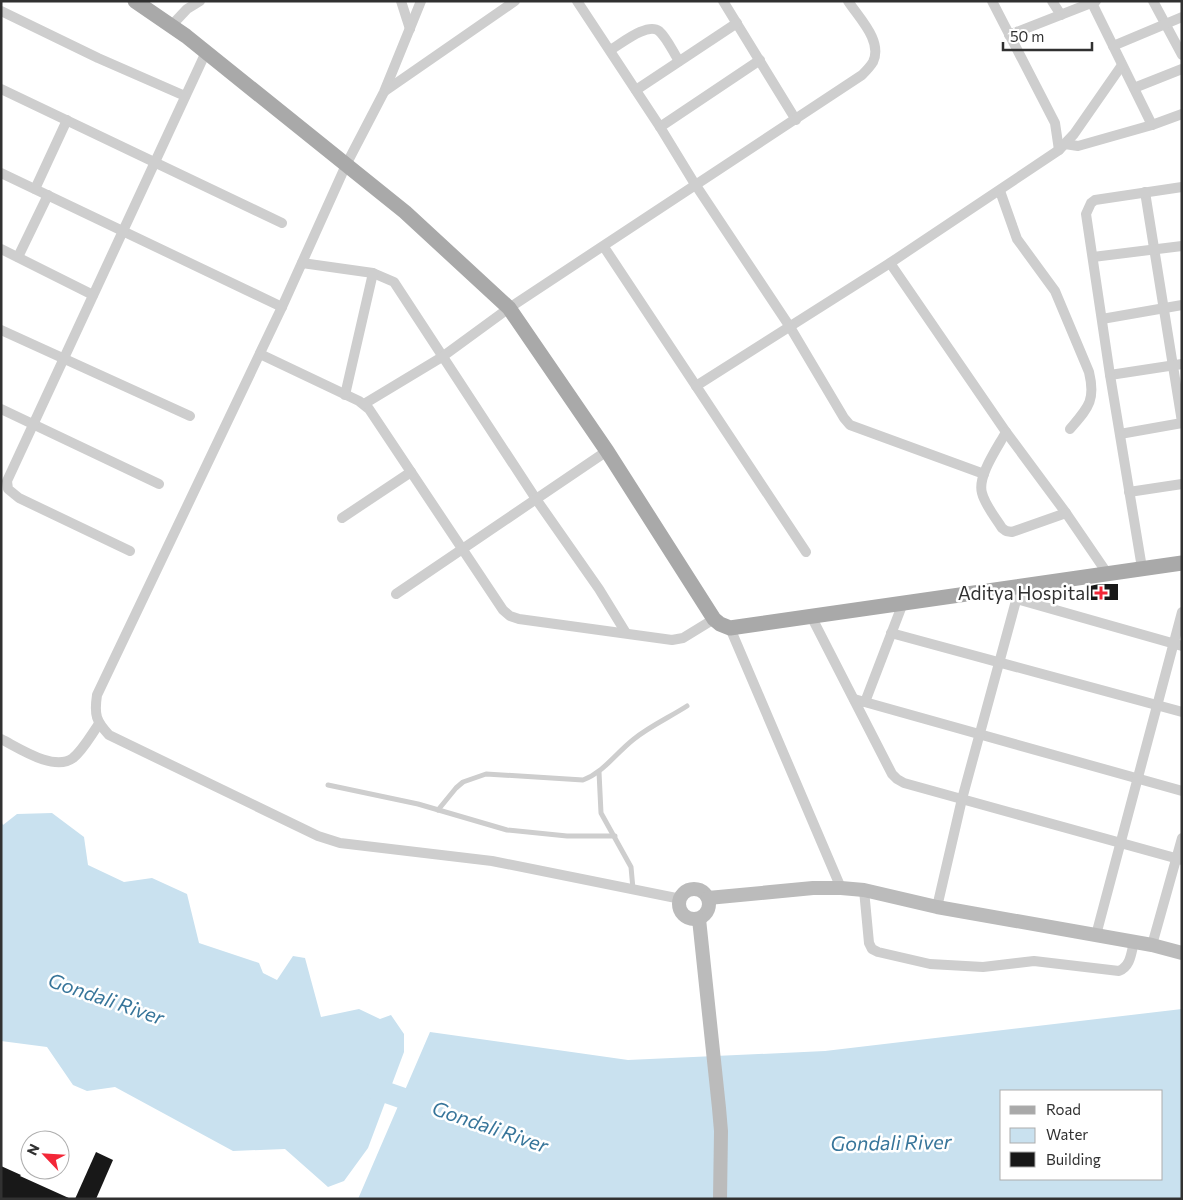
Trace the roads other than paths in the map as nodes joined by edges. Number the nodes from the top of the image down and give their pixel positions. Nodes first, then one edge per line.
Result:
1 (135, 1) edge
2 (200, 1) edge
3 (401, 1) edge
4 (422, 1) edge
5 (515, 1) edge
6 (577, 1) edge
7 (724, 1) edge
8 (848, 1) edge
9 (992, 1) edge
10 (1052, 1) edge
11 (1153, 1) edge
12 (1093, 2) edge
13 (186, 5) edge
14 (1, 11) edge
15 (1060, 15) junction
16 (1182, 17) edge
17 (737, 23) junction
18 (1165, 24) junction
19 (171, 26) junction
20 (410, 29) junction
21 (1009, 35) junction
22 (1113, 46) junction
23 (610, 50) junction
24 (206, 52) junction
25 (1182, 55) edge
26 (760, 60) junction
27 (679, 61) junction
28 (1122, 65) junction
29 (1182, 69) edge
30 (1134, 88) junction
31 (1, 89) edge
32 (636, 90) junction
33 (384, 92) junction
34 (185, 96) junction
35 (1182, 114) edge
36 (67, 120) junction
37 (796, 120) junction
38 (1152, 124) junction
39 (660, 127) junction
40 (1062, 147) junction
41 (154, 162) junction
42 (346, 165) junction
43 (1, 173) edge
44 (696, 186) junction
45 (1182, 187) edge
46 (35, 189) junction
47 (1000, 191) junction
48 (1145, 192) junction
49 (48, 195) junction
50 (282, 223) dead end
51 (123, 230) junction
52 (1182, 246) edge
53 (604, 247) junction
54 (1, 249) edge
55 (1154, 249) junction
56 (18, 258) junction
57 (1093, 258) junction
58 (302, 263) junction
59 (890, 263) junction
60 (373, 273) junction
61 (93, 294) junction
62 (1182, 306) edge
63 (282, 307) junction
64 (509, 308) junction
65 (1164, 308) junction
66 (1102, 319) junction
67 (790, 327) junction
68 (1, 330) edge
69 (260, 354) junction
70 (442, 357) junction
71 (63, 359) junction
72 (1177, 364) edge
73 (1110, 375) junction
74 (696, 386) junction
75 (345, 395) junction
76 (364, 404) junction
77 (1, 410) edge
78 (190, 416) dead end
79 (1182, 422) edge
80 (33, 424) junction
81 (1070, 429) dead end
82 (1006, 432) junction
83 (1120, 434) junction
84 (607, 451) junction
85 (411, 472) junction
86 (984, 474) junction
87 (160, 484) dead end
88 (1182, 484) edge
89 (1129, 492) junction
90 (536, 499) junction
91 (1066, 513) junction
92 (342, 518) dead end
93 (462, 549) junction
94 (130, 551) dead end
95 (806, 552) dead end
96 (1182, 563) edge
97 (1142, 568) junction
98 (1107, 574) junction
99 (1019, 592) junction
100 (396, 594) dead end
101 (903, 603) junction
102 (1182, 612) edge
103 (811, 616) junction
104 (714, 619) junction
105 (730, 628) junction
106 (626, 633) junction
107 (892, 633) junction
108 (1178, 645) edge
109 (1000, 663) junction
110 (854, 699) junction
111 (865, 702) junction
112 (687, 706) dead end
113 (1157, 706) junction
114 (1182, 712) edge
115 (99, 724) junction
116 (980, 735) junction
117 (1, 739) edge
118 (599, 772) junction
119 (1138, 778) junction
120 (328, 786) dead end
121 (1182, 791) edge
122 (962, 799) junction
123 (438, 810) junction
124 (614, 836) junction
125 (1182, 838) edge
126 (1121, 843) junction
127 (1179, 860) edge
128 (841, 888) junction
129 (633, 889) junction
130 (864, 890) junction
131 (708, 898) junction
132 (681, 899) junction
133 (937, 907) junction
134 (699, 919) junction
135 (1096, 935) junction
136 (1134, 942) junction
137 (1152, 945) junction
138 (1182, 953) edge
139 (720, 1199) edge

1 - 19 main road
2 - 13 street
3 - 20 street
4 - 20 street
5 - 33 street
6 - 23 street
7 - 17 street
8 - 37 street
9 - 21 street
10 - 15 street
11 - 18 street
12 - 15 street
12 - 22 street
13 - 19 street
14 - 34 street
15 - 21 street
16 - 18 street
17 - 26 street
17 - 27 street
18 - 22 street
18 - 25 street
19 - 24 main road
20 - 33 street
21 - 40 street
22 - 28 street
23 - 27 street
23 - 32 street
24 - 34 street
24 - 42 main road
26 - 37 street
26 - 39 street
27 - 32 street
28 - 30 street
28 - 40 street
29 - 30 street
30 - 38 street
31 - 36 street
32 - 39 street
33 - 42 street
34 - 41 street
35 - 38 street
36 - 41 street
36 - 46 street
37 - 44 street
38 - 40 street
39 - 44 street
40 - 47 street
41 - 50 street
41 - 51 street
42 - 58 street
42 - 64 main road
43 - 46 street
44 - 53 street
44 - 67 street
45 - 48 street
46 - 49 street
47 - 59 street
47 - 81 street
48 - 55 street
48 - 57 street
49 - 51 street
49 - 56 street
51 - 61 street
51 - 63 street
52 - 55 street
53 - 64 street
53 - 74 street
54 - 56 street
55 - 57 street
55 - 65 street
56 - 61 street
57 - 66 street
58 - 60 street
58 - 63 street
59 - 67 street
59 - 82 street
60 - 70 street
60 - 75 street
61 - 71 street
62 - 65 street
63 - 69 street
64 - 70 street
64 - 84 main road
65 - 66 street
65 - 72 street
66 - 73 street
67 - 74 street
67 - 86 street
68 - 71 street
69 - 75 street
69 - 115 street
70 - 76 street
70 - 90 street
71 - 78 street
71 - 80 street
72 - 73 street
72 - 79 street
73 - 83 street
74 - 95 street
75 - 76 street
76 - 85 street
77 - 80 street
79 - 83 street
80 - 87 street
80 - 94 street
82 - 86 street
82 - 91 street
83 - 89 street
84 - 90 street
84 - 104 main road
85 - 92 street
85 - 93 street
86 - 91 street
88 - 89 street
89 - 97 street
90 - 93 street
90 - 106 street
91 - 98 street
93 - 100 street
93 - 106 street
96 - 97 main road
97 - 98 main road
98 - 99 main road
99 - 101 main road
99 - 108 street
99 - 109 street
101 - 103 main road
101 - 107 street
102 - 108 street
103 - 105 main road
103 - 110 street
104 - 105 main road
104 - 106 street
105 - 128 street
107 - 109 street
107 - 111 street
108 - 113 street
109 - 113 street
109 - 116 street
110 - 111 street
110 - 122 street
111 - 116 street
112 - 118 lane
113 - 114 street
113 - 119 street
115 - 117 street
115 - 129 street
116 - 119 street
116 - 122 street
118 - 123 lane
118 - 124 lane
119 - 121 street
119 - 126 street
120 - 123 lane
122 - 126 street
122 - 133 street
123 - 124 lane
124 - 129 lane
125 - 127 street
126 - 127 street
126 - 135 street
127 - 137 street
128 - 130 main road
128 - 131 main road
129 - 132 street
130 - 133 main road
130 - 136 street
131 - 132 main road
131 - 134 main road
132 - 134 main road
133 - 135 main road
134 - 139 main road
135 - 136 main road
136 - 137 main road
137 - 138 main road

